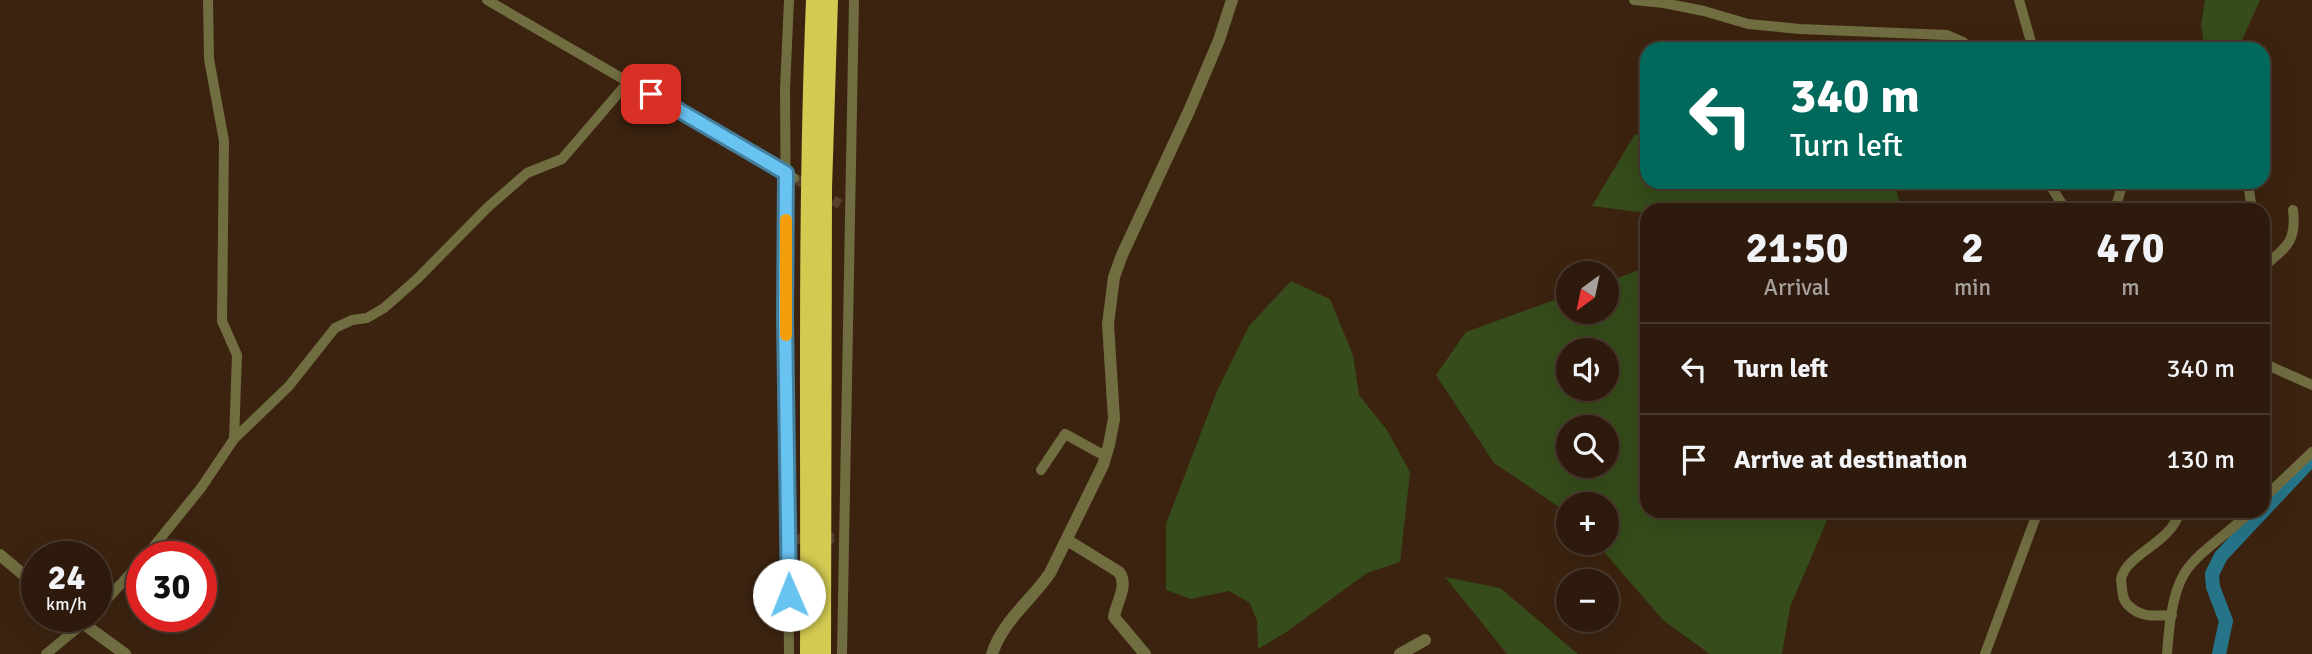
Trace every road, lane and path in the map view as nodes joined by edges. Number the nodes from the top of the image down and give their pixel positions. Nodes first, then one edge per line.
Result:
1 (208, 0) edge
2 (487, 0) edge
3 (789, 0) edge
4 (815, 0) edge
5 (829, 0) edge
6 (854, 0) edge
7 (1232, 0) edge
8 (1634, 0) edge
9 (2019, 0) edge
10 (1963, 42) edge
11 (2031, 42) edge
12 (629, 81) junction
13 (790, 176) junction
14 (2293, 210) dead end
15 (2270, 261) edge
16 (2270, 366) edge
17 (2312, 386) edge
18 (234, 439) junction
19 (2312, 452) edge
20 (1105, 456) junction
21 (1041, 470) dead end
22 (2270, 492) edge
23 (2035, 518) edge
24 (2178, 518) edge
25 (2245, 518) edge
26 (1067, 540) junction
27 (158, 541) edge
28 (0, 555) edge
29 (21, 573) edge
30 (126, 578) edge
31 (112, 594) edge
32 (2172, 615) junction
33 (69, 632) edge
34 (98, 632) edge
35 (1425, 640) dead end
36 (46, 654) edge
37 (125, 654) edge
38 (789, 654) edge
39 (809, 654) edge
40 (822, 654) edge
41 (842, 654) edge
42 (992, 654) edge
43 (1145, 654) edge
44 (1401, 654) edge
45 (1985, 654) edge
46 (2167, 654) edge

1 - 18 street
2 - 12 street
3 - 13 street
4 - 39 highway
5 - 40 highway
6 - 41 street
7 - 20 street
8 - 10 street
9 - 11 street
12 - 13 street
12 - 18 street
13 - 38 street
14 - 15 street
16 - 17 street
18 - 27 street
19 - 22 street
20 - 21 street
20 - 26 street
23 - 45 street
24 - 32 street
25 - 32 street
26 - 42 street
26 - 43 street
28 - 29 street
30 - 31 street
32 - 46 street
33 - 36 street
34 - 37 street
35 - 44 street

